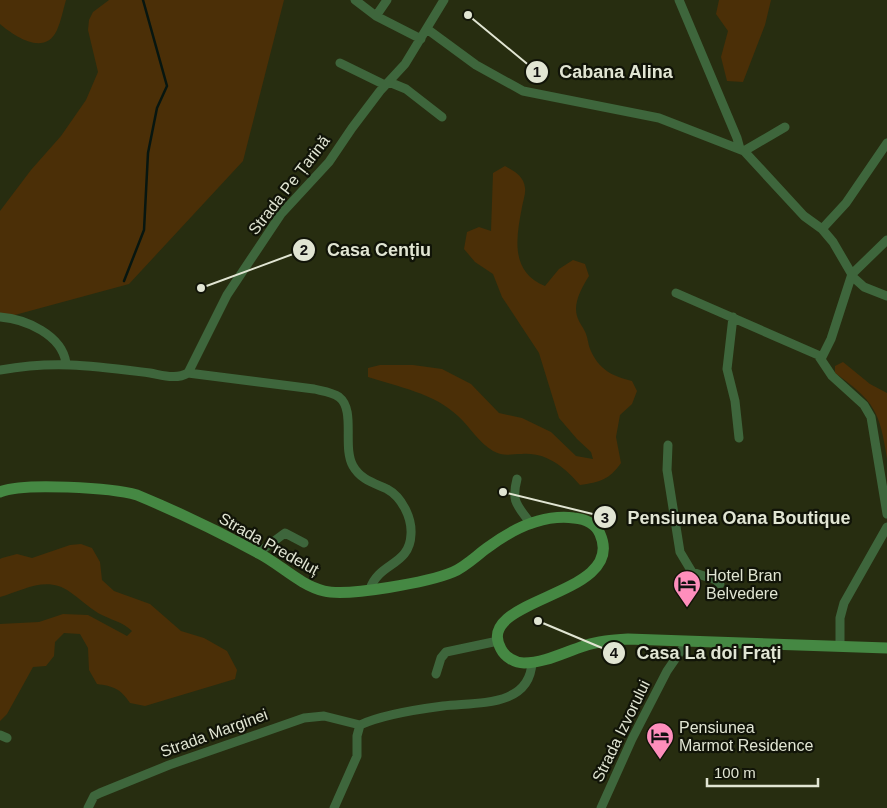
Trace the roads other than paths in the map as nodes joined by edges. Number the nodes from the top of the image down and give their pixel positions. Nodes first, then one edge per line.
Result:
1 (355, 0) edge
2 (387, 0) edge
3 (444, 0) edge
4 (679, 0) edge
5 (376, 16) junction
6 (427, 29) junction
7 (421, 39) junction
8 (340, 63) dead end
9 (387, 83) junction
10 (442, 117) dead end
11 (785, 127) dead end
12 (887, 142) edge
13 (742, 150) junction
14 (822, 229) junction
15 (887, 240) edge
16 (852, 274) junction
17 (676, 293) dead end
18 (887, 296) edge
19 (0, 317) edge
20 (733, 317) junction
21 (821, 359) junction
22 (66, 363) junction
23 (0, 370) edge
24 (188, 373) junction
25 (740, 438) dead end
26 (668, 445) dead end
27 (517, 478) dead end
28 (1, 490) edge
29 (887, 514) edge
30 (531, 524) junction
31 (887, 527) edge
32 (304, 544) dead end
33 (258, 553) junction
34 (720, 584) dead end
35 (370, 589) junction
36 (498, 641) junction
37 (686, 642) junction
38 (840, 646) junction
39 (887, 648) edge
40 (532, 662) junction
41 (436, 674) dead end
42 (360, 724) junction
43 (88, 808) edge
44 (334, 808) edge
45 (601, 808) edge

1 - 5 street
2 - 5 street
3 - 6 street, Strada Pe Țarină
4 - 13 street
5 - 7 street
6 - 7 street, Strada Pe Țarină
6 - 13 street
7 - 9 street, Strada Pe Țarină
8 - 9 street
9 - 10 street
9 - 24 street, Strada Pe Țarină
11 - 13 street
12 - 14 street
13 - 14 street
14 - 16 street
15 - 16 street
16 - 18 street
16 - 21 street
17 - 20 street
19 - 22 street
20 - 21 street
20 - 25 street
21 - 29 street
22 - 23 street
22 - 24 street
24 - 35 street
26 - 34 street
27 - 30 street
28 - 33 main road, Strada Predeluț
30 - 35 main road, Strada Predeluț
30 - 36 main road, Strada Predeluț
31 - 38 street
32 - 33 street
33 - 35 main road, Strada Predeluț
36 - 40 main road
36 - 41 street
37 - 38 main road
37 - 40 main road
37 - 45 street, Strada Izvorului
38 - 39 main road
40 - 42 street
42 - 43 street, Strada Marginei
42 - 44 street

